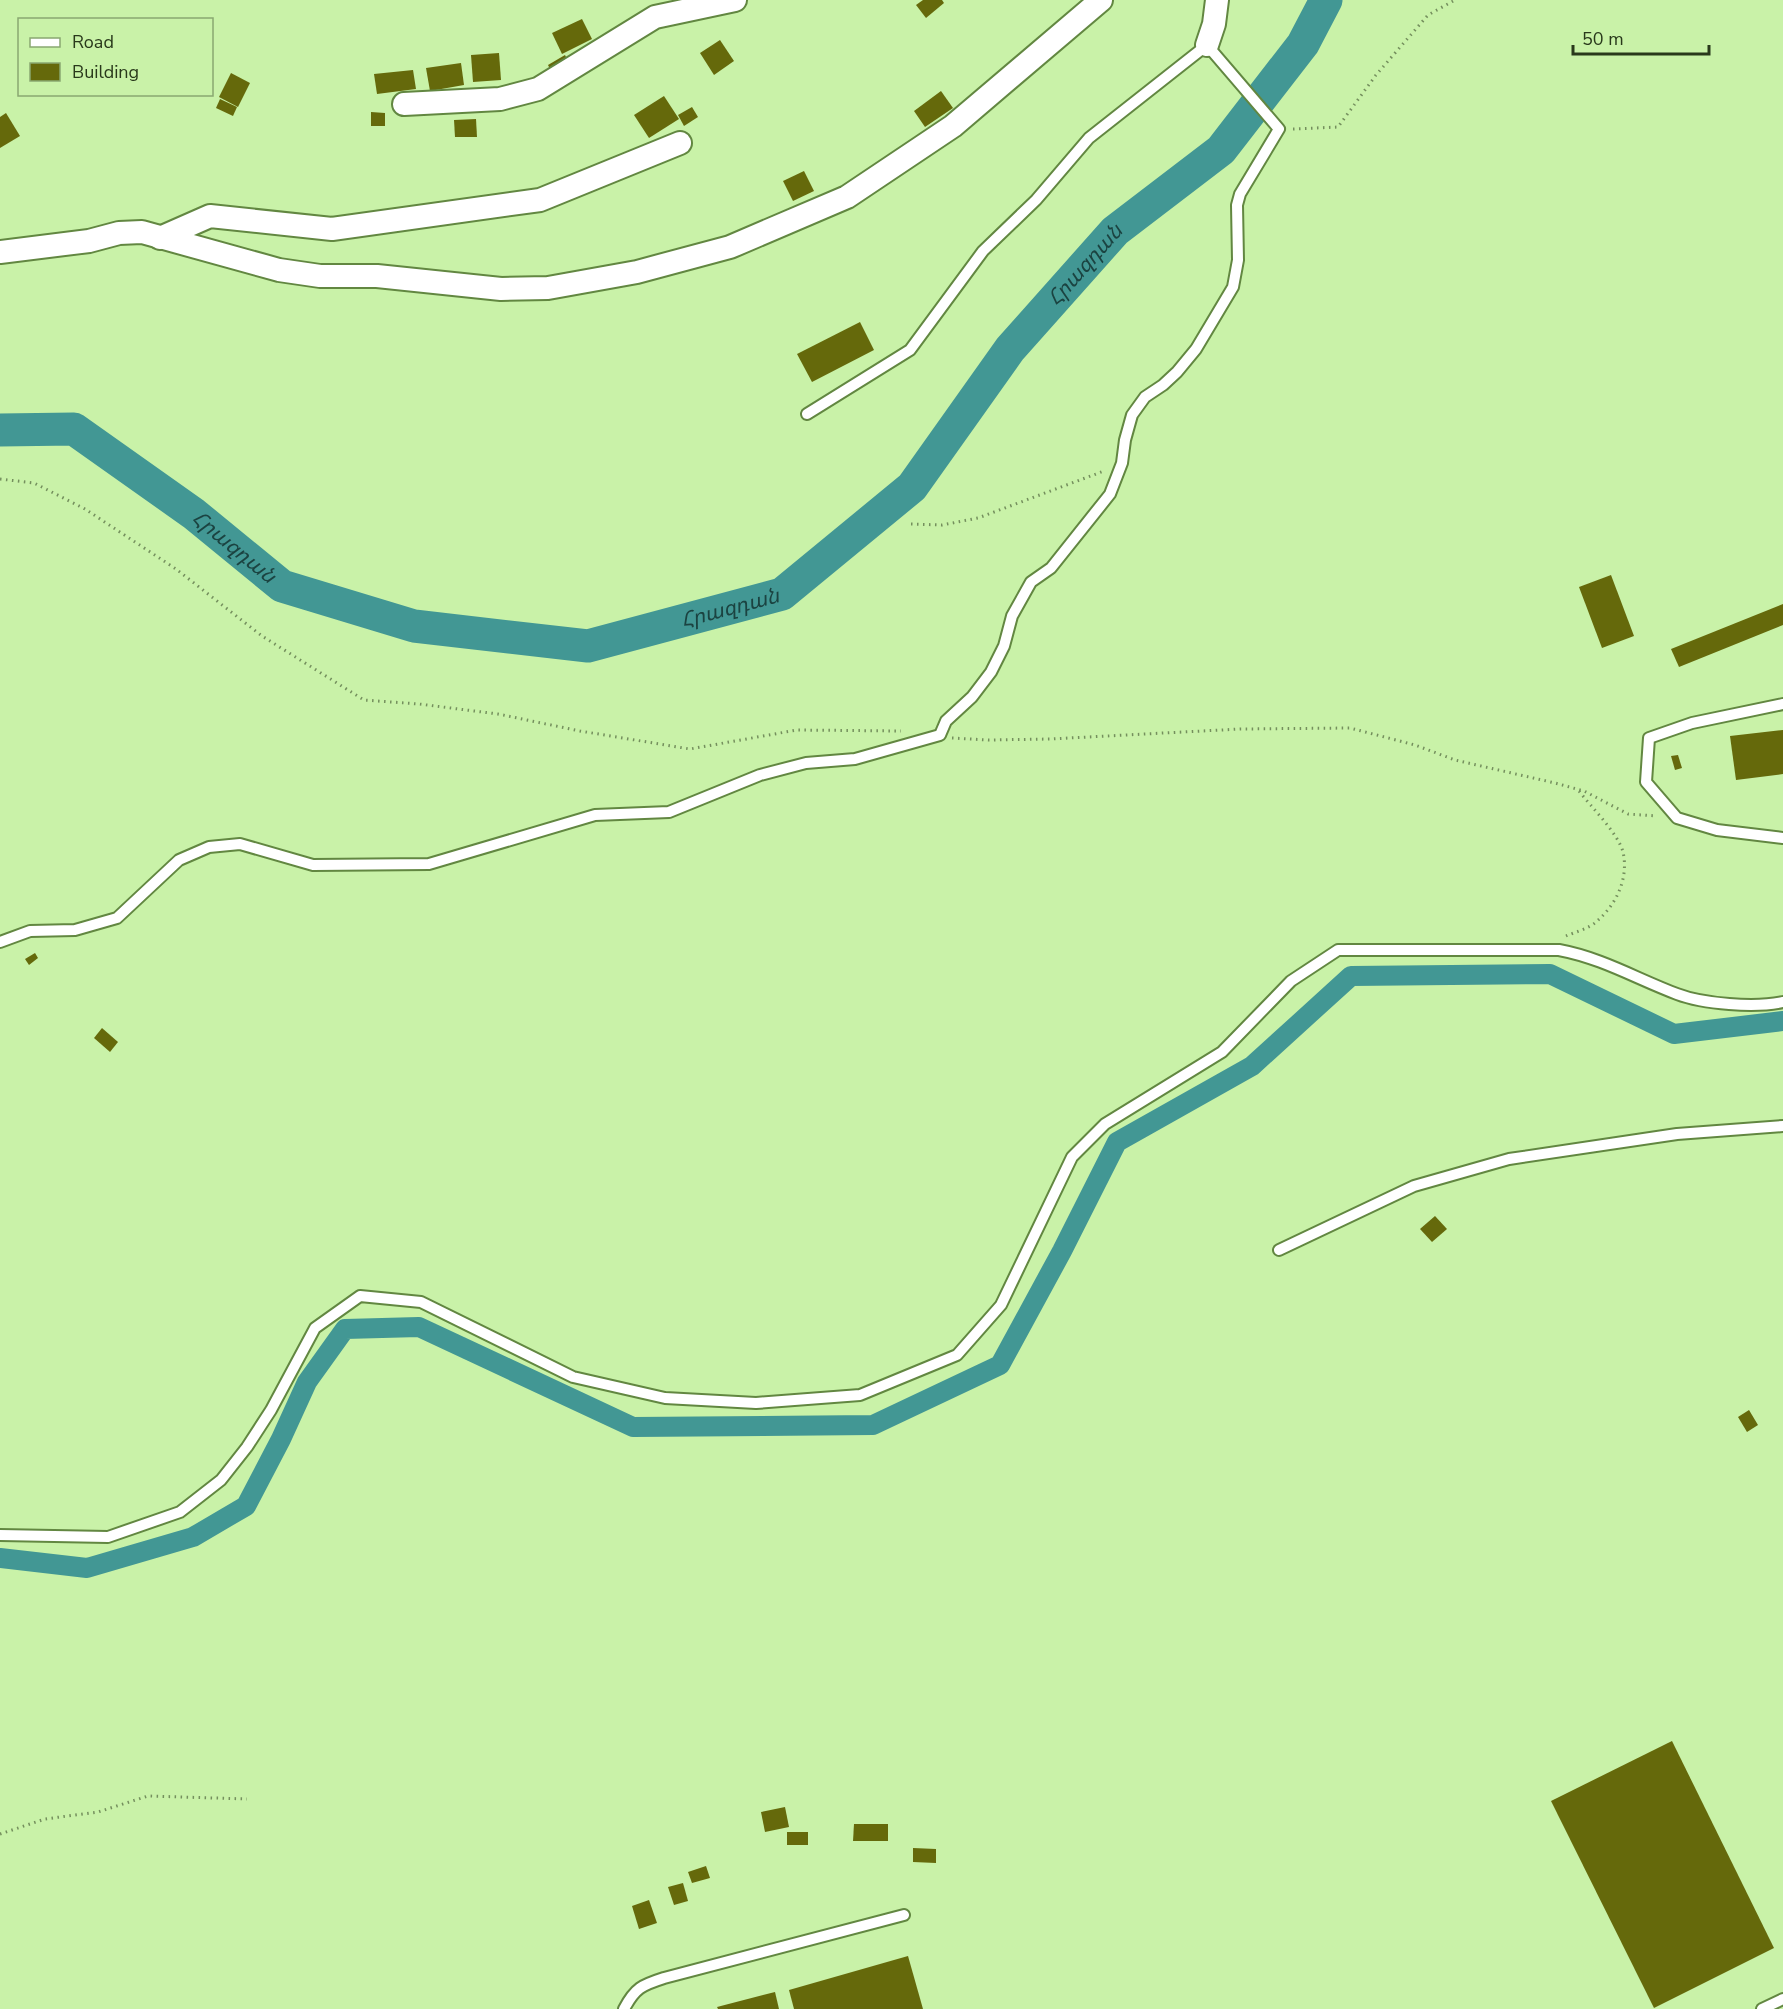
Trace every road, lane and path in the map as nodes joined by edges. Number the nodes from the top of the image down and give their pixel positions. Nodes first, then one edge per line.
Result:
1 (735, 0) edge
2 (1101, 0) edge
3 (1216, 0) edge
4 (1455, 0) edge
5 (649, 8) edge
6 (1207, 45) junction
7 (404, 104) dead end
8 (1279, 129) junction
9 (680, 143) dead end
10 (160, 238) junction
11 (0, 252) edge
12 (807, 414) dead end
13 (1122, 463) junction
14 (0, 480) edge
15 (911, 524) dead end
16 (1783, 704) edge
17 (909, 731) dead end
18 (940, 735) junction
19 (1579, 790) junction
20 (1677, 818) junction
21 (1783, 838) edge
22 (1561, 938) dead end
23 (0, 942) edge
24 (1783, 1002) edge
25 (1783, 1126) edge
26 (1279, 1250) dead end
27 (0, 1534) edge
28 (247, 1799) dead end
29 (0, 1834) edge
30 (904, 1916) dead end
31 (1783, 1999) edge
32 (624, 2009) edge
33 (1762, 2009) edge

1 - 5 street
2 - 10 street
3 - 6 street
4 - 8 path
5 - 7 street
6 - 8 lane
6 - 12 lane
8 - 13 lane
9 - 10 street
10 - 11 street
13 - 15 path
13 - 18 lane
14 - 17 path
16 - 20 lane
18 - 19 path
18 - 23 lane
19 - 20 path
19 - 22 path
20 - 21 lane
24 - 27 lane
25 - 26 lane
28 - 29 path
30 - 32 lane
31 - 33 lane

